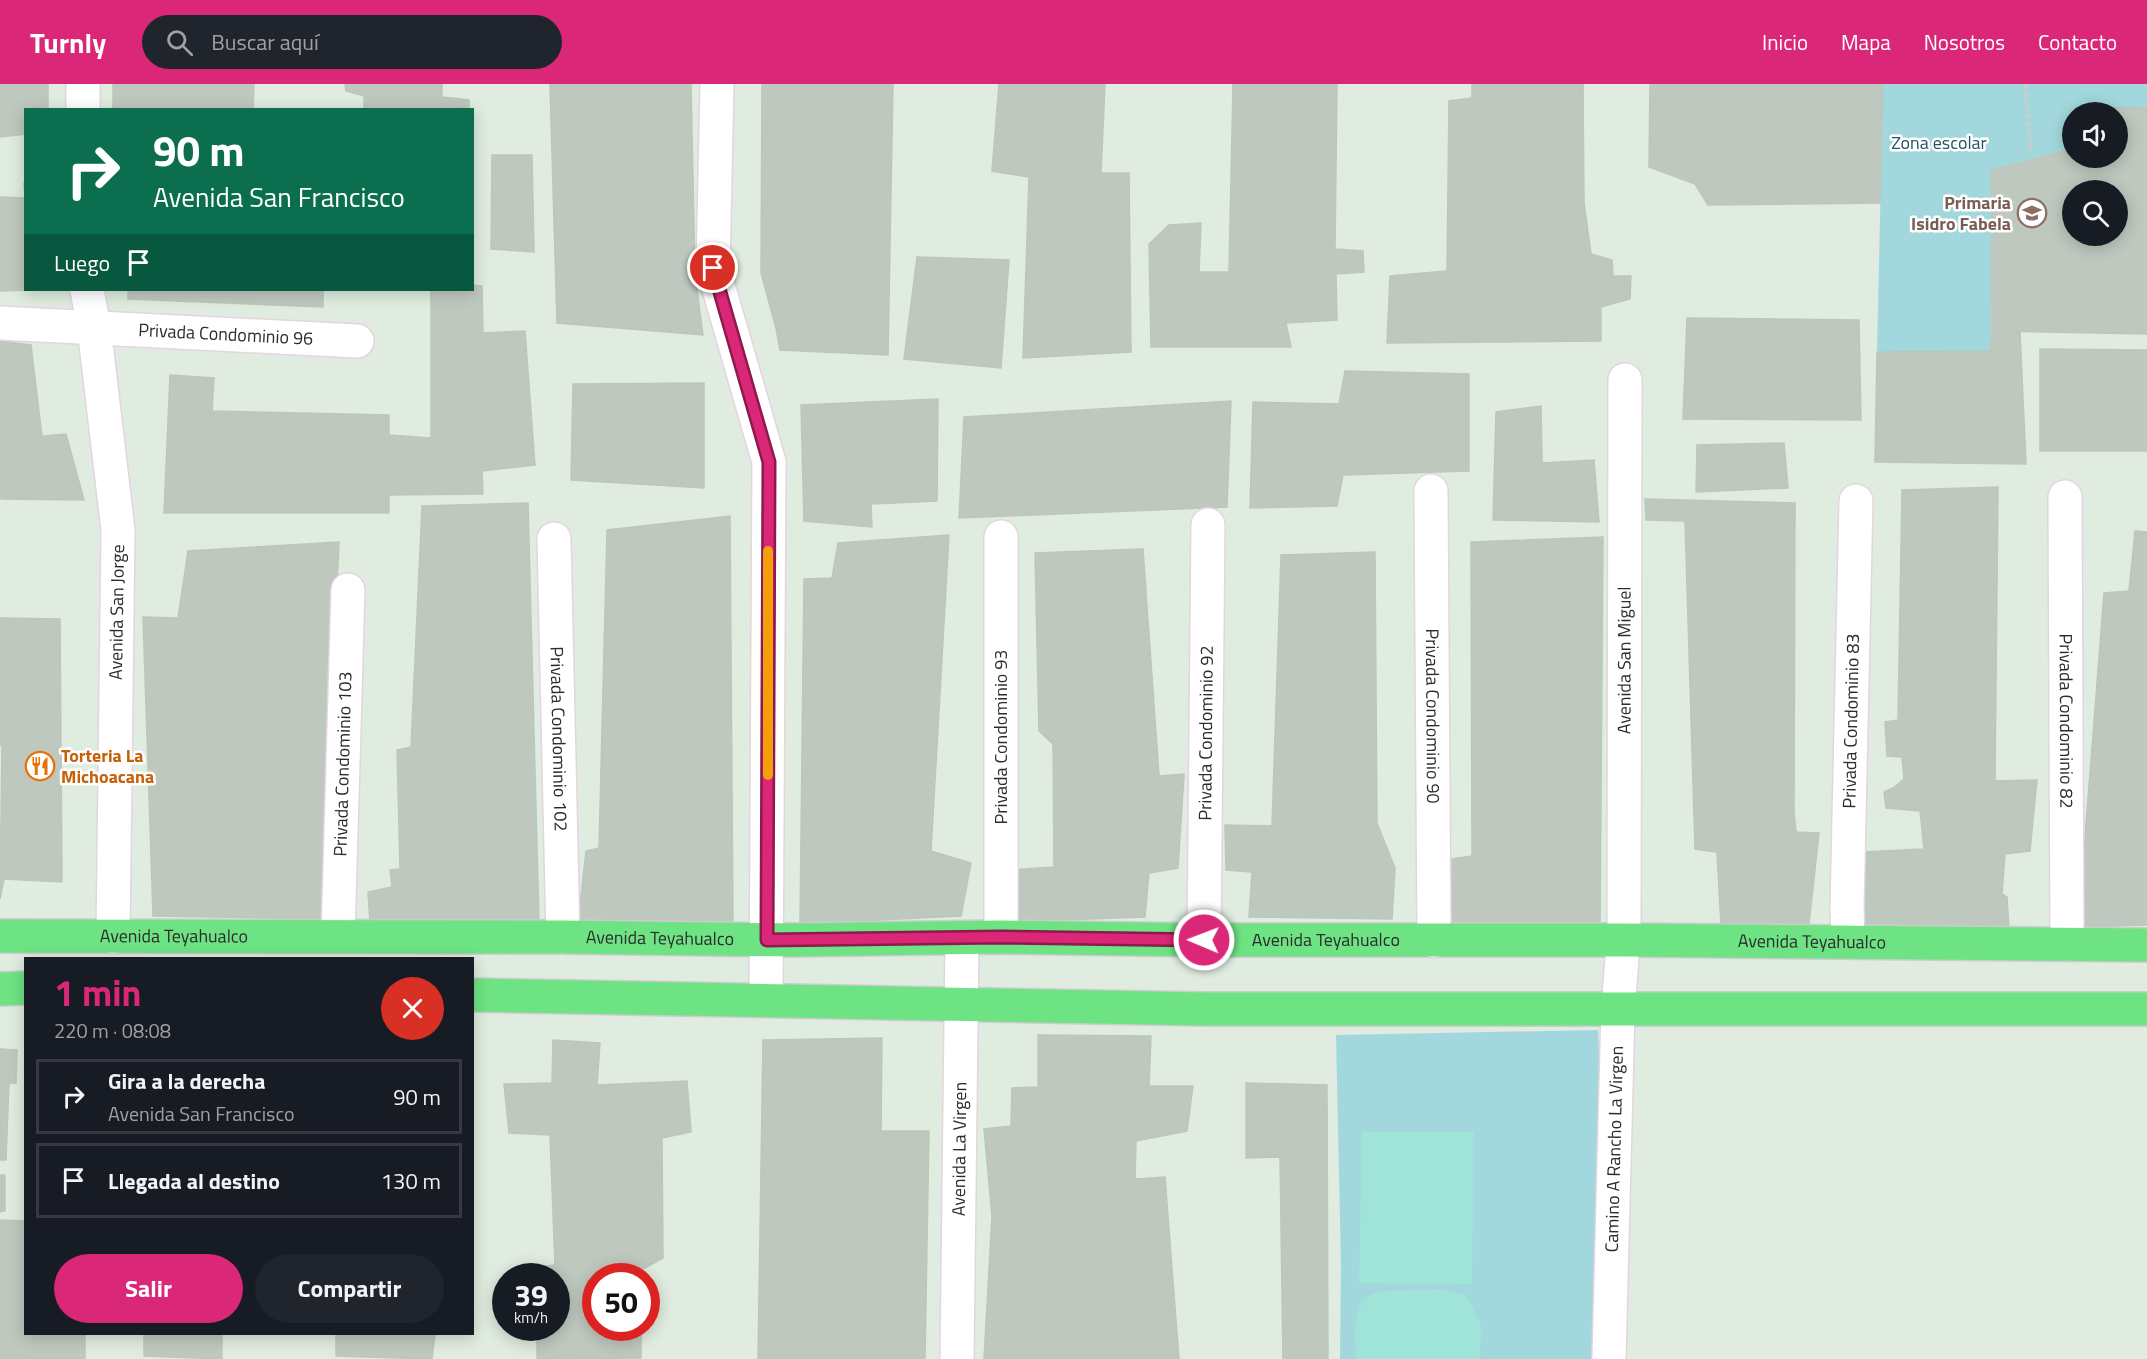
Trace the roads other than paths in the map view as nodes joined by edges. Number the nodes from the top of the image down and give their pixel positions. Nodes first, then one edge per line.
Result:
1 (83, 84) edge
2 (717, 84) edge
3 (83, 108) edge
4 (87, 291) edge
5 (0, 323) edge
6 (94, 327) junction
7 (357, 341) dead end
8 (1625, 380) dead end
9 (1431, 491) dead end
10 (2065, 497) dead end
11 (1856, 501) dead end
12 (1208, 525) dead end
13 (1001, 537) dead end
14 (554, 539) dead end
15 (348, 590) dead end
16 (0, 936) edge
17 (338, 936) junction
18 (113, 937) junction
19 (563, 937) junction
20 (1001, 937) junction
21 (962, 938) junction
22 (767, 940) junction
23 (1204, 940) junction
24 (1434, 940) junction
25 (1624, 940) junction
26 (1848, 941) junction
27 (2067, 944) junction
28 (2147, 945) edge
29 (24, 988) edge
30 (0, 989) edge
31 (474, 995) edge
32 (766, 1000) junction
33 (962, 1005) junction
34 (1618, 1009) junction
35 (2147, 1009) edge
36 (957, 1359) edge
37 (1609, 1359) edge

1 - 3 street
2 - 22 street
4 - 6 street, Avenida San Jorge
5 - 6 street, Privada Condominio 96
6 - 7 street, Privada Condominio 96
6 - 18 street, Avenida San Jorge
8 - 25 street, Avenida San Miguel
9 - 24 street, Privada Condominio 90
10 - 27 street, Privada Condominio 82
11 - 26 street, Privada Condominio 83
12 - 23 street, Privada Condominio 92
13 - 20 street, Privada Condominio 93
14 - 19 street, Privada Condominio 102
15 - 17 street, Privada Condominio 103
16 - 18 main road, Avenida Teyahualco
17 - 18 main road, Avenida Teyahualco
17 - 19 main road, Avenida Teyahualco
19 - 22 main road, Avenida Teyahualco
20 - 21 main road, Avenida Teyahualco
20 - 23 main road, Avenida Teyahualco
21 - 22 main road, Avenida Teyahualco
21 - 33 street, Avenida La Virgen
22 - 32 street
23 - 24 main road, Avenida Teyahualco
24 - 25 main road, Avenida Teyahualco
25 - 26 main road, Avenida Teyahualco
25 - 34 street, Camino A Rancho La Virgen
26 - 27 main road, Avenida Teyahualco
27 - 28 main road, Avenida Teyahualco
29 - 30 main road
31 - 32 main road
32 - 33 main road
33 - 34 main road
33 - 36 street, Avenida La Virgen
34 - 35 main road
34 - 37 street, Camino A Rancho La Virgen

